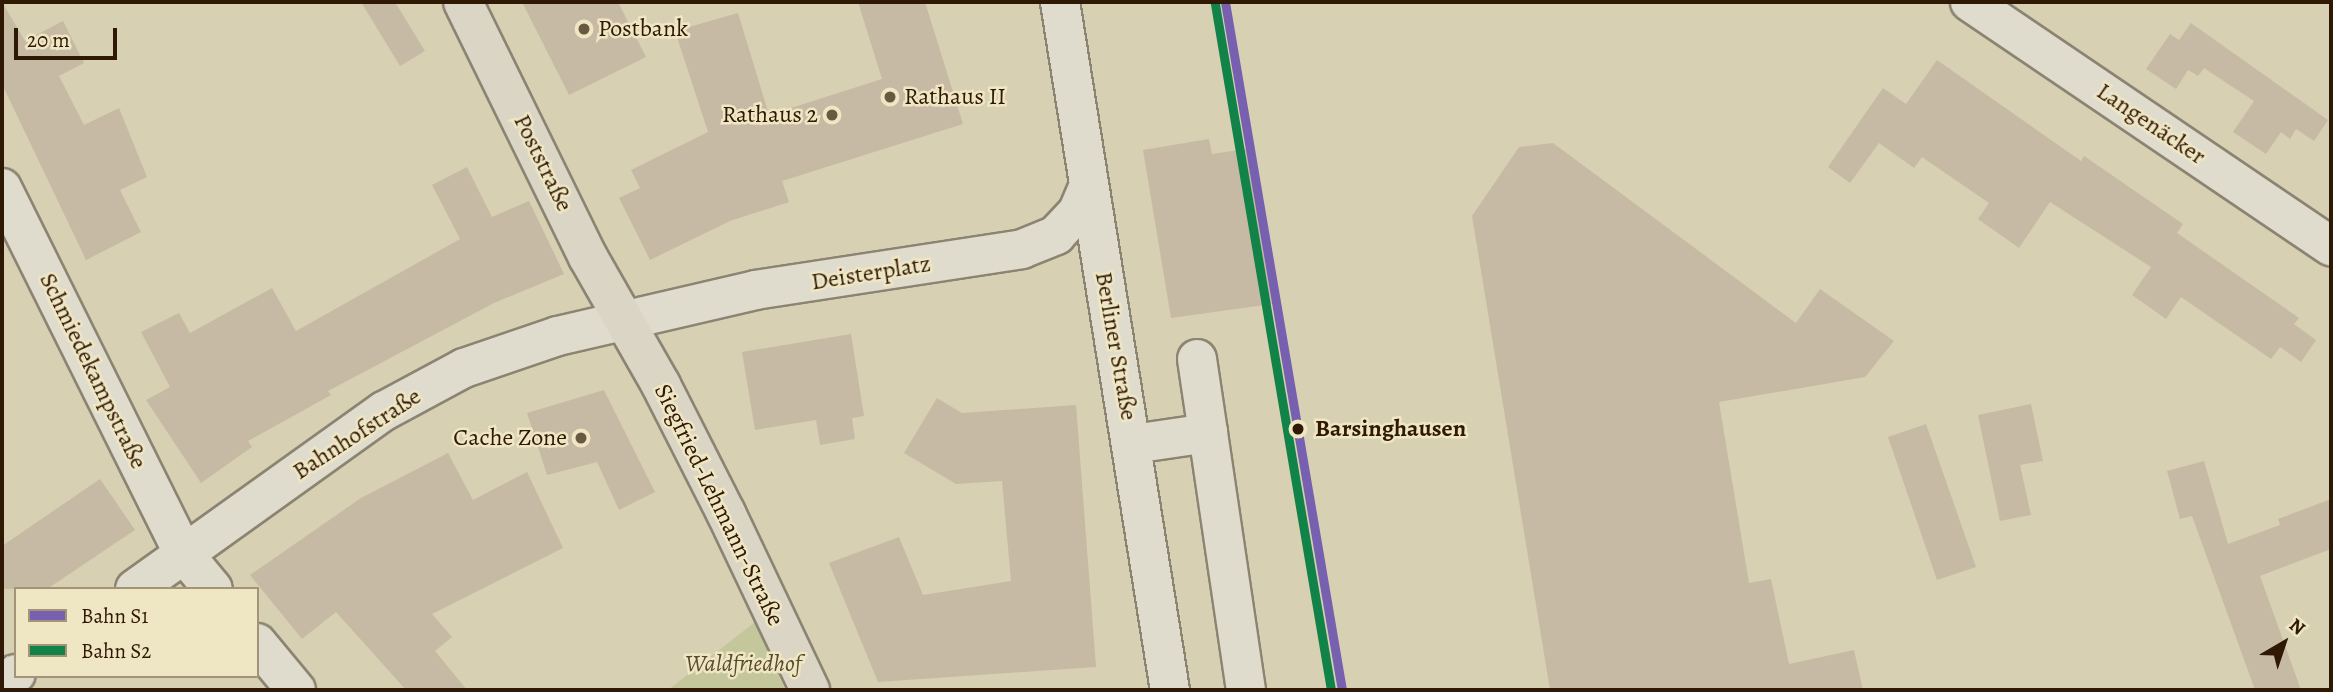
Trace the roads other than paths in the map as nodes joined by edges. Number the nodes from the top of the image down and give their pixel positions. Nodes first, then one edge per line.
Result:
1 (463, 2) edge
2 (1060, 2) edge
3 (1080, 2) edge
4 (1970, 2) edge
5 (1066, 41) junction
6 (1089, 184) junction
7 (2, 188) edge
8 (2331, 246) edge
9 (625, 322) junction
10 (1196, 359) dead end
11 (1208, 433) junction
12 (1133, 444) junction
13 (184, 554) junction
14 (138, 587) edge
15 (211, 587) edge
16 (259, 645) edge
17 (296, 690) edge
18 (810, 690) edge
19 (1170, 690) edge
20 (1246, 690) edge

1 - 9 main road, Poststraße
2 - 5 street, Berliner Straße
3 - 5 street
4 - 8 street, Langenäcker
5 - 6 street, Berliner Straße
6 - 9 street, Deisterplatz
6 - 12 street, Berliner Straße
7 - 13 street, Schmiedekampstraße
9 - 13 street, Bahnhofstraße
9 - 18 main road, Siegfried-Lehmann-Straße
10 - 11 street
11 - 12 street
11 - 20 street
12 - 19 street, Berliner Straße
13 - 14 street, Bahnhofstraße
13 - 15 street
16 - 17 street

